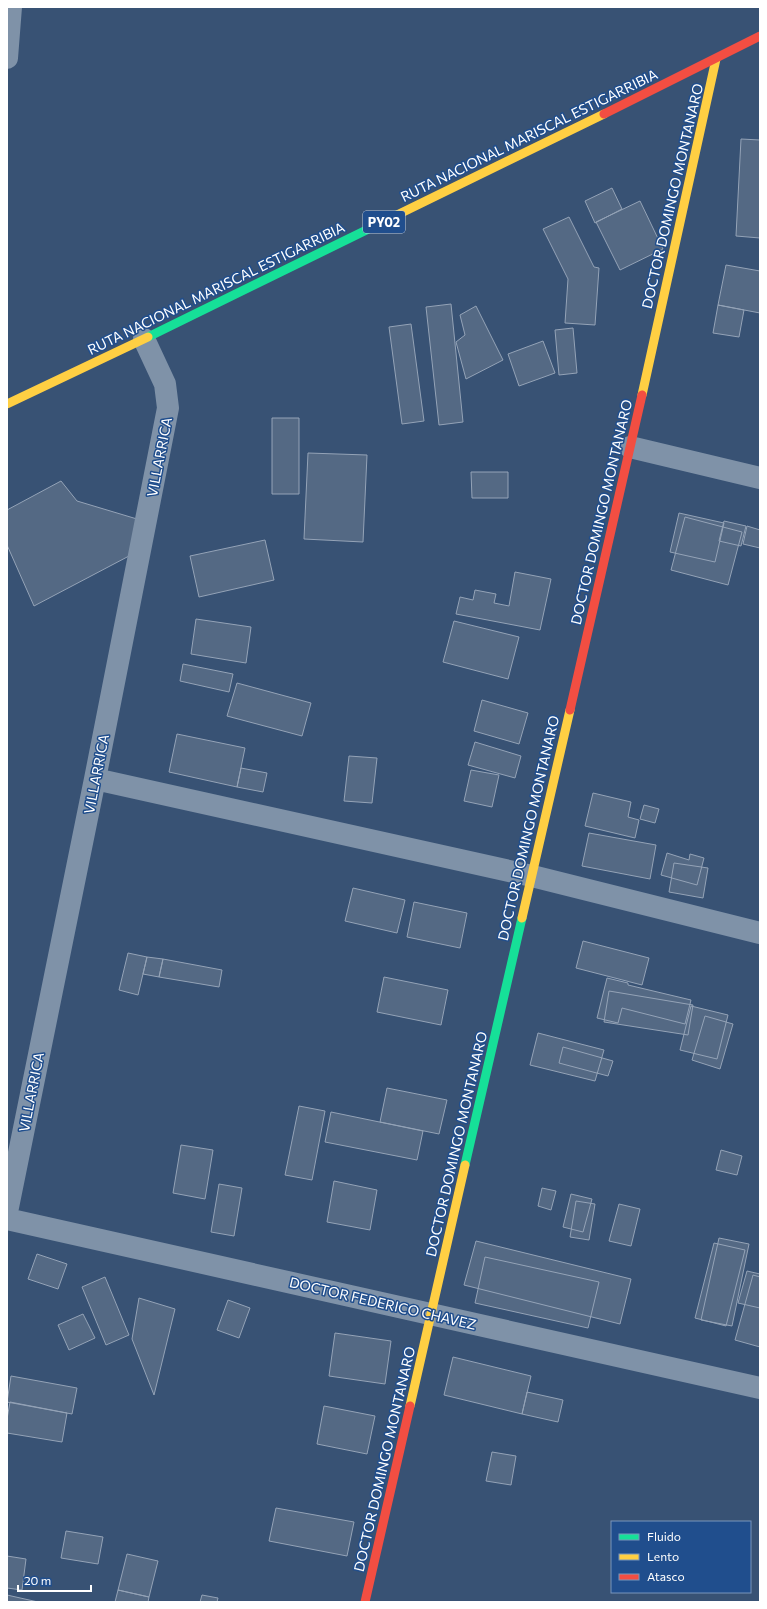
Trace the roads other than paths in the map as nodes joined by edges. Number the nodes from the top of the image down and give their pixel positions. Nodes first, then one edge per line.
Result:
1 (11, 7) edge
2 (760, 36) edge
3 (7, 58) edge
4 (716, 59) junction
5 (144, 340) junction
6 (7, 404) edge
7 (630, 447) junction
8 (760, 478) edge
9 (95, 779) junction
10 (532, 876) junction
11 (760, 933) edge
12 (7, 1212) edge
13 (7, 1219) edge
14 (431, 1314) junction
15 (760, 1388) edge
16 (365, 1602) edge

1 - 3 street
2 - 4 street, RUTA NACIONAL MARISCAL ESTIGARRIBIA / PY02
4 - 5 street, RUTA NACIONAL MARISCAL ESTIGARRIBIA / PY02
4 - 7 street, DOCTOR DOMINGO MONTANARO
5 - 6 street, RUTA NACIONAL MARISCAL ESTIGARRIBIA / PY02
5 - 9 street, VILLARRICA
7 - 8 street
7 - 10 street, DOCTOR DOMINGO MONTANARO
9 - 10 street
9 - 12 street, VILLARRICA
10 - 11 street
10 - 14 street, DOCTOR DOMINGO MONTANARO
13 - 14 street, DOCTOR FEDERICO CHAVEZ
14 - 15 street, DOCTOR FEDERICO CHAVEZ
14 - 16 street, DOCTOR DOMINGO MONTANARO

